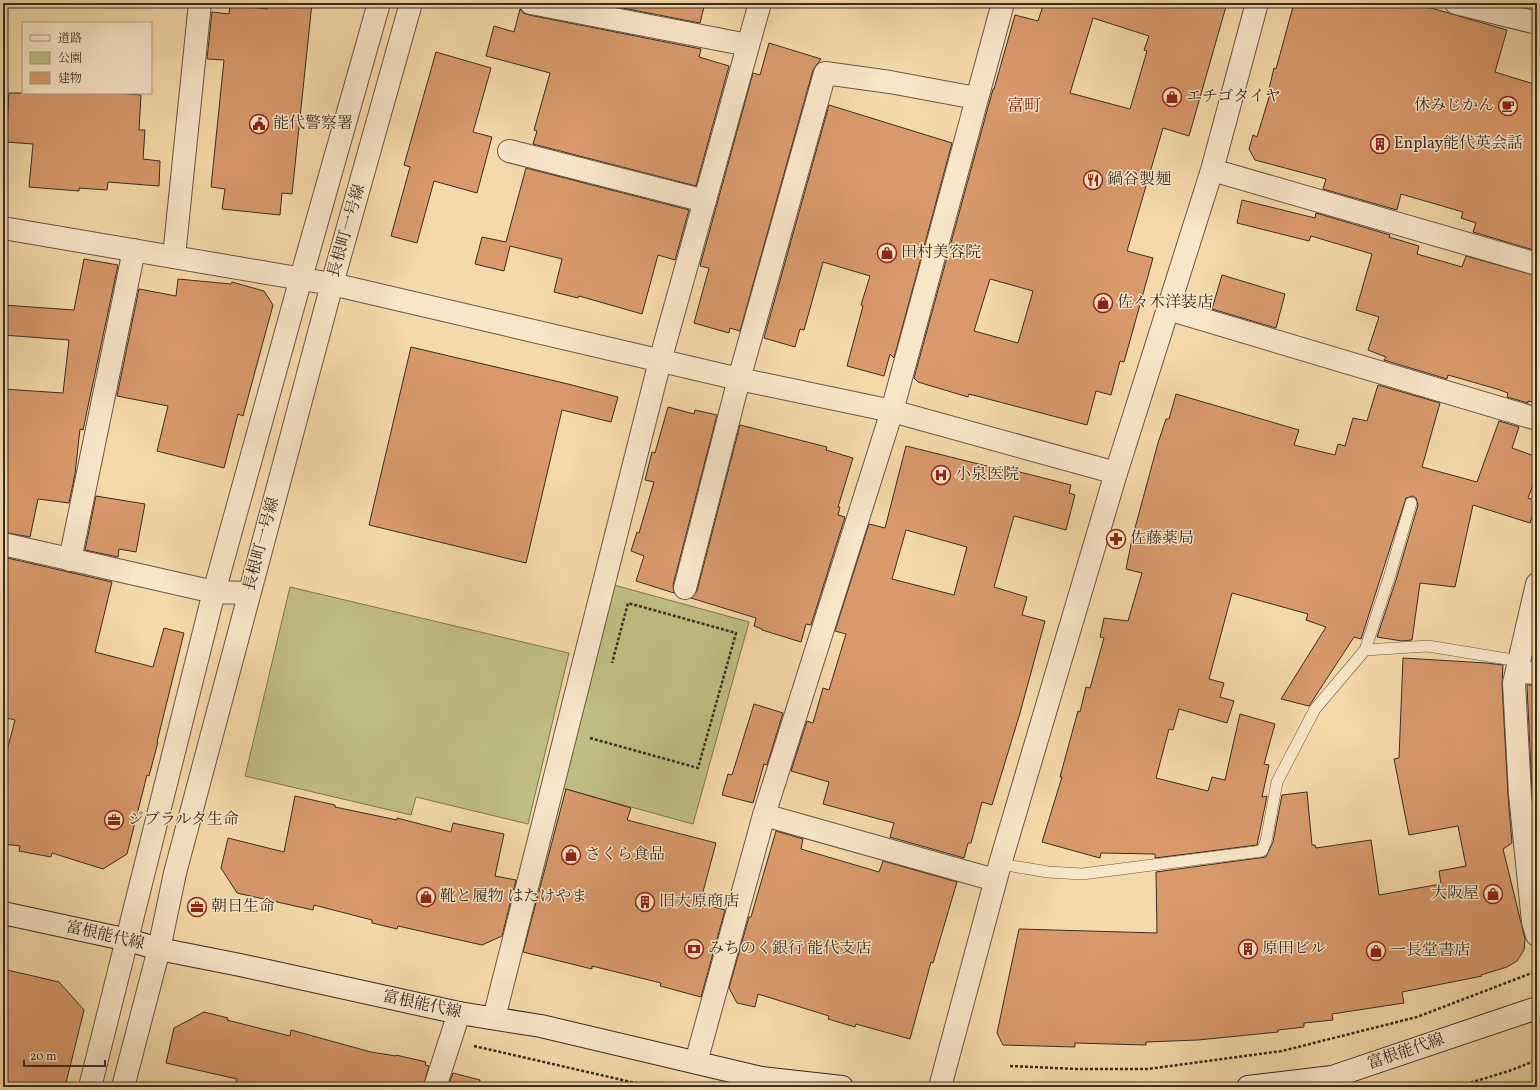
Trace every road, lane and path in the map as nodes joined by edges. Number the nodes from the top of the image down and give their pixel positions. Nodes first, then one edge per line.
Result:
1 (200, 3) edge
2 (379, 3) edge
3 (411, 3) edge
4 (531, 3) edge
5 (760, 3) edge
6 (1003, 3) edge
7 (1257, 3) edge
8 (1456, 3) edge
9 (1537, 23) edge
10 (748, 45) junction
11 (976, 98) junction
12 (509, 151) dead end
13 (1212, 170) junction
14 (705, 201) junction
15 (3, 228) edge
16 (134, 250) junction
17 (174, 256) junction
18 (1537, 264) edge
19 (301, 278) junction
20 (332, 284) junction
21 (1168, 309) junction
22 (660, 361) junction
23 (739, 379) junction
24 (892, 412) junction
25 (1537, 419) edge
26 (1116, 473) junction
27 (1411, 503) dead end
28 (3, 544) edge
29 (70, 560) junction
30 (1537, 584) edge
31 (685, 588) dead end
32 (214, 592) junction
33 (249, 593) junction
34 (1365, 650) junction
35 (1524, 669) edge
36 (610, 670) dead end
37 (593, 731) dead end
38 (764, 815) junction
39 (997, 872) junction
40 (3, 913) edge
41 (1537, 935) edge
42 (128, 940) junction
43 (159, 949) junction
44 (1537, 971) edge
45 (1537, 1008) edge
46 (459, 1013) junction
47 (494, 1018) junction
48 (450, 1041) junction
49 (1537, 1060) edge
50 (696, 1062) junction
51 (1010, 1066) dead end
52 (760, 1082) edge
53 (90, 1087) edge
54 (123, 1087) edge
55 (435, 1087) edge
56 (653, 1087) edge
57 (842, 1087) edge
58 (940, 1087) edge
59 (1248, 1087) edge
60 (1456, 1087) edge

1 - 17 street
2 - 19 street
3 - 20 street, 長根町一号線
4 - 10 street
5 - 10 street
6 - 11 street
7 - 13 street
8 - 9 street
10 - 14 street
11 - 23 street
11 - 24 street
12 - 14 street
13 - 18 street
13 - 21 street
14 - 22 street
15 - 16 street
16 - 17 street
16 - 29 street
17 - 19 street
19 - 20 street
19 - 32 street
20 - 22 street
20 - 33 street, 長根町一号線
21 - 25 street
21 - 26 street
22 - 23 street
22 - 47 street
23 - 24 street
23 - 31 street
24 - 26 street
24 - 38 street
26 - 39 street
27 - 34 lane
28 - 29 street
29 - 32 street
30 - 35 street
32 - 33 street
32 - 42 street
33 - 43 street, 長根町一号線
34 - 35 lane
34 - 39 lane
35 - 41 street
36 - 37 path
38 - 39 street
38 - 50 street
39 - 58 street
40 - 42 street, 富根能代線
42 - 43 street, 富根能代線
42 - 53 street
43 - 46 street, 富根能代線
43 - 54 street, 長根町一号線
44 - 51 path
45 - 59 street, 富根能代線
46 - 47 street, 富根能代線
46 - 48 street
47 - 50 street, 富根能代線
48 - 55 street
48 - 56 path
49 - 60 path
50 - 52 street, 富根能代線
52 - 57 street, 富根能代線

